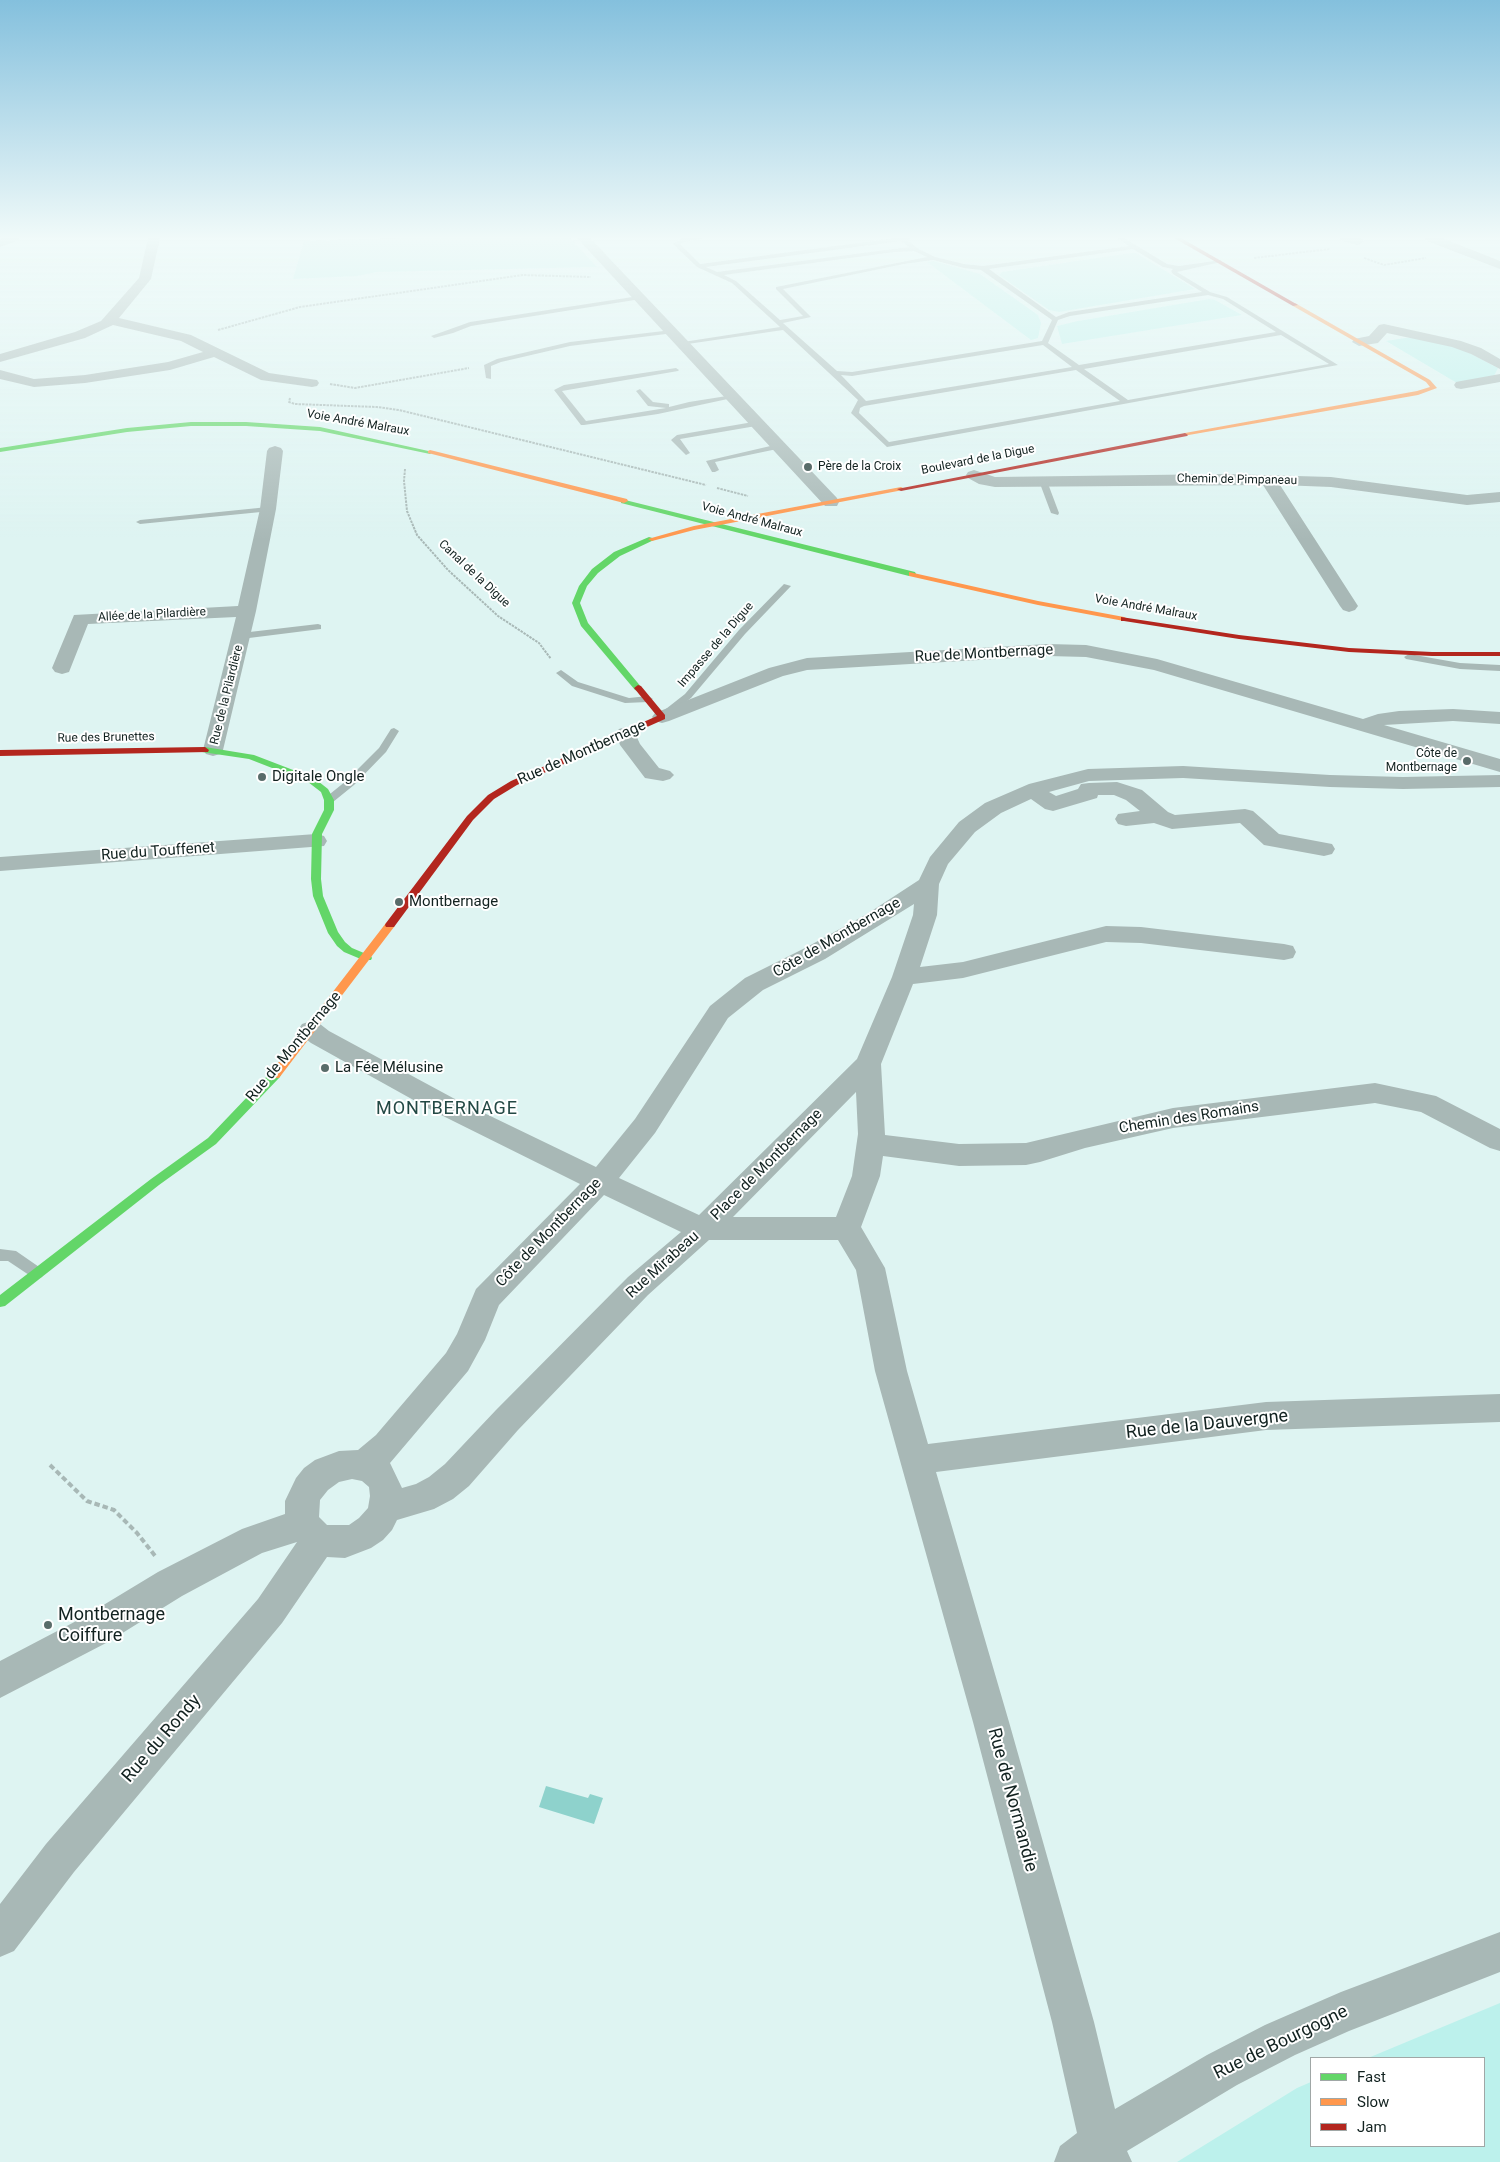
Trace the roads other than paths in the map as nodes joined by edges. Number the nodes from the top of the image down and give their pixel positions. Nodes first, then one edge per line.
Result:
1 (64, 339) edge
2 (188, 339) edge
3 (613, 339) edge
4 (678, 339) edge
5 (715, 339) edge
6 (796, 339) edge
7 (1046, 339) edge
8 (1248, 339) edge
9 (1292, 339) edge
10 (1354, 339) edge
11 (1374, 339) edge
12 (1433, 339) edge
13 (1045, 342) junction
14 (1359, 342) junction
15 (683, 344) junction
16 (216, 352) junction
17 (0, 358) edge
18 (1500, 364) edge
19 (1078, 368) junction
20 (676, 370) dead end
21 (835, 373) junction
22 (0, 374) edge
23 (629, 377) junction
24 (489, 378) dead end
25 (1500, 378) edge
26 (304, 382) road end
27 (1461, 385) dead end
28 (733, 397) junction
29 (1126, 402) junction
30 (697, 403) junction
31 (862, 404) junction
32 (758, 423) junction
33 (0, 444) edge
34 (779, 446) junction
35 (0, 450) edge
36 (275, 451) dead end
37 (686, 453) dead end
38 (716, 470) dead end
39 (974, 475) junction
40 (1268, 480) junction
41 (1042, 481) junction
42 (1500, 496) edge
43 (831, 502) junction
44 (268, 510) junction
45 (1055, 513) dead end
46 (140, 522) dead end
47 (786, 586) dead end
48 (1349, 606) dead end
49 (247, 611) junction
50 (318, 627) dead end
51 (241, 636) junction
52 (1500, 644) edge
53 (1349, 650) junction
54 (1500, 654) edge
55 (62, 668) dead end
56 (1500, 668) edge
57 (560, 673) road end
58 (648, 699) junction
59 (662, 717) junction
60 (1500, 718) edge
61 (1365, 726) junction
62 (394, 731) dead end
63 (626, 734) junction
64 (213, 750) junction
65 (0, 753) edge
66 (1500, 766) edge
67 (657, 777) dead end
68 (1500, 781) edge
69 (1033, 791) junction
70 (329, 800) junction
71 (1126, 819) dead end
72 (1170, 823) junction
73 (316, 841) junction
74 (1324, 849) dead end
75 (0, 864) edge
76 (928, 884) junction
77 (1284, 952) dead end
78 (367, 958) junction
79 (904, 976) junction
80 (311, 1030) junction
81 (868, 1064) junction
82 (1500, 1141) edge
83 (871, 1144) junction
84 (601, 1180) junction
85 (846, 1228) junction
86 (703, 1229) junction
87 (0, 1255) edge
88 (37, 1273) junction
89 (0, 1302) edge
90 (1500, 1408) edge
91 (915, 1460) junction
92 (364, 1466) junction
93 (386, 1507) junction
94 (312, 1531) junction
95 (0, 1680) edge
96 (0, 1937) edge
97 (1500, 1952) edge
98 (1096, 2155) edge

1 - 17 street
2 - 16 street
3 - 24 lane
4 - 15 street
5 - 15 lane
6 - 21 lane
7 - 13 lane
8 - 19 lane
9 - 29 lane
10 - 14 street
11 - 14 street
12 - 18 street
13 - 19 lane
13 - 21 lane
14 - 39 street, Boulevard de la Digue
15 - 28 street
16 - 22 street
16 - 26 street
19 - 29 lane
19 - 31 lane
20 - 23 lane
21 - 31 lane
23 - 30 lane
23 - 30 lane
25 - 27 street
28 - 30 lane
28 - 32 street
29 - 31 lane
32 - 34 street
32 - 37 lane
33 - 52 street, Voie André Malraux
34 - 38 lane
34 - 43 street
35 - 53 street, Voie André Malraux
36 - 44 street, Rue de la Pilardière
39 - 41 street, Chemin de Pimpaneau
39 - 43 street, Boulevard de la Digue
40 - 41 street, Chemin de Pimpaneau
40 - 42 street, Chemin de Pimpaneau
40 - 48 street
41 - 45 lane
43 - 58 street, Boulevard de la Digue
44 - 46 lane
44 - 49 street, Rue de la Pilardière
47 - 59 lane, Impasse de la Digue
49 - 51 street, Rue de la Pilardière
49 - 55 street, Allée de la Pilardière
50 - 51 lane
51 - 64 street, Rue de la Pilardière
53 - 54 street, Voie André Malraux
53 - 56 lane
57 - 58 lane
58 - 59 street, Boulevard de la Digue
59 - 61 street, Rue de Montbernage
59 - 63 street, Rue de Montbernage
60 - 61 street
61 - 66 street, Rue de Montbernage
62 - 70 lane
63 - 67 street
63 - 78 street, Rue de Montbernage
64 - 65 street, Rue des Brunettes
64 - 70 street, Rue de la Pilardière
68 - 69 street
69 - 72 street
69 - 76 street
70 - 73 street
71 - 72 street
72 - 74 street
73 - 75 street, Rue du Touffenet
73 - 78 street
76 - 79 street, Place de Montbernage
76 - 84 street, Côte de Montbernage
77 - 79 street
78 - 80 street, Rue de Montbernage
79 - 81 street, Place de Montbernage
80 - 84 street, Rue Mirabeau
80 - 88 street, Rue de Montbernage
81 - 83 street, Place de Montbernage
81 - 86 street, Place de Montbernage
82 - 83 street, Chemin des Romains
83 - 85 street, Place de Montbernage
84 - 86 street, Rue Mirabeau
84 - 92 street, Côte de Montbernage
85 - 86 street, Place de Montbernage
85 - 91 street
86 - 93 street, Rue Mirabeau
87 - 88 lane
88 - 89 street, Rue de Montbernage
90 - 91 street, Rue de la Dauvergne
91 - 98 street, Rue de Normandie
92 - 93 street
92 - 94 street
93 - 94 street
94 - 95 street
94 - 96 street, Rue du Rondy
97 - 98 street, Rue de Bourgogne

